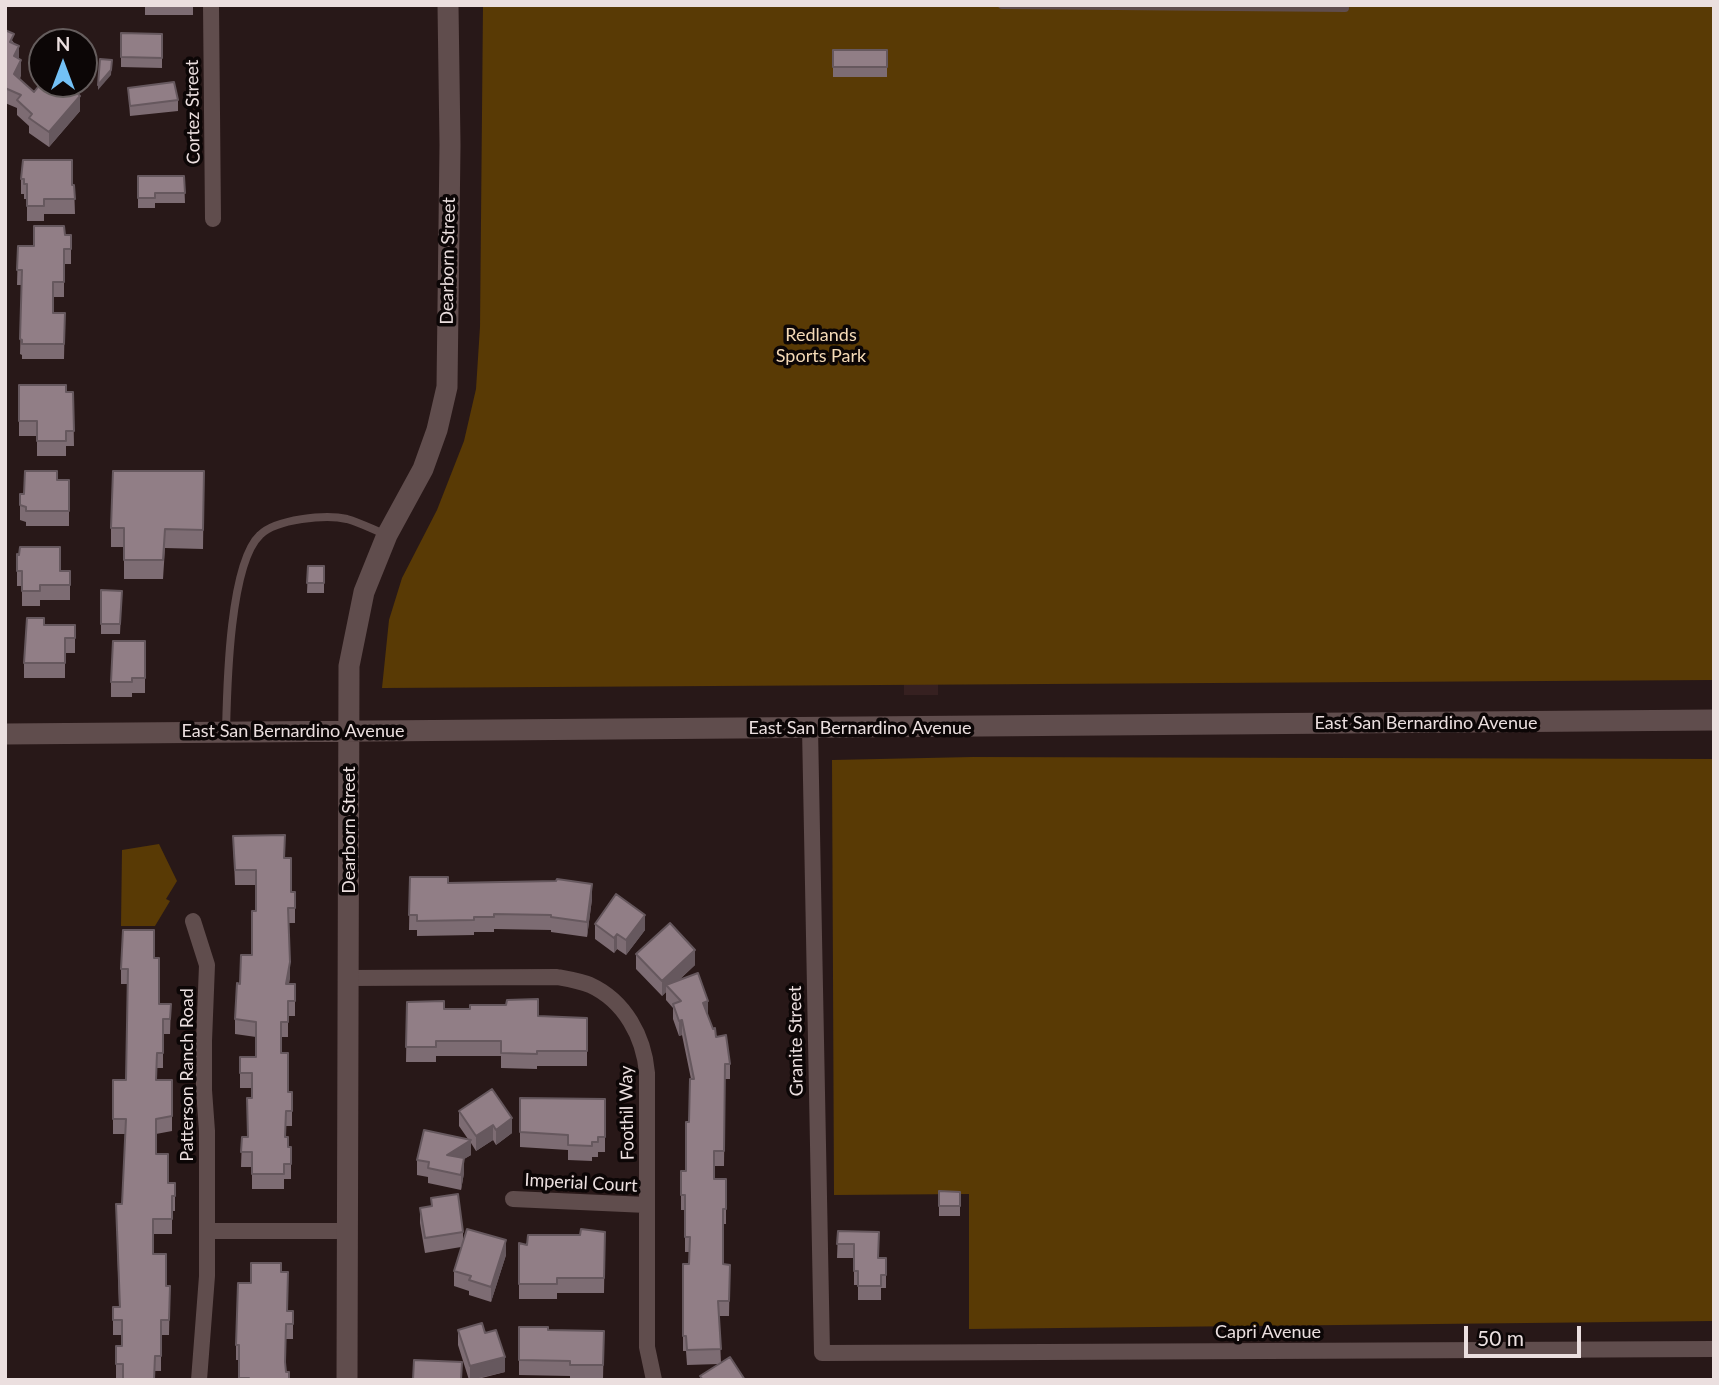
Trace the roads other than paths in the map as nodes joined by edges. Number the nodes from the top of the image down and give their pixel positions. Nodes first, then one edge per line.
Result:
1 (211, 5) edge
2 (448, 5) edge
3 (1002, 5) edge
4 (1345, 5) edge
5 (1089, 6) edge
6 (1308, 7) edge
7 (213, 219) dead end
8 (387, 535) junction
9 (1714, 720) edge
10 (810, 728) junction
11 (349, 731) junction
12 (226, 732) junction
13 (5, 734) edge
14 (193, 921) dead end
15 (348, 978) junction
16 (513, 1199) dead end
17 (647, 1205) junction
18 (207, 1231) junction
19 (348, 1231) junction
20 (1714, 1349) edge
21 (822, 1353) joint
22 (199, 1380) edge
23 (347, 1380) edge
24 (654, 1380) edge

1 - 7 street, Cortez Street
2 - 8 street, Dearborn Street
3 - 5 lane
4 - 6 lane
5 - 6 lane
8 - 11 street, Dearborn Street
8 - 12 lane
9 - 10 street, East San Bernardino Avenue
10 - 11 street, East San Bernardino Avenue
10 - 21 street, Granite Street
11 - 12 street, East San Bernardino Avenue
11 - 15 street, Dearborn Street
12 - 13 street, East San Bernardino Avenue
14 - 18 street, Patterson Ranch Road
15 - 17 street, Foothil Way
15 - 19 street, Dearborn Street
16 - 17 street, Imperial Court
17 - 24 street, Foothil Way
18 - 19 street
18 - 22 street, Patterson Ranch Road
19 - 23 street, Dearborn Street
20 - 21 street, Capri Avenue

